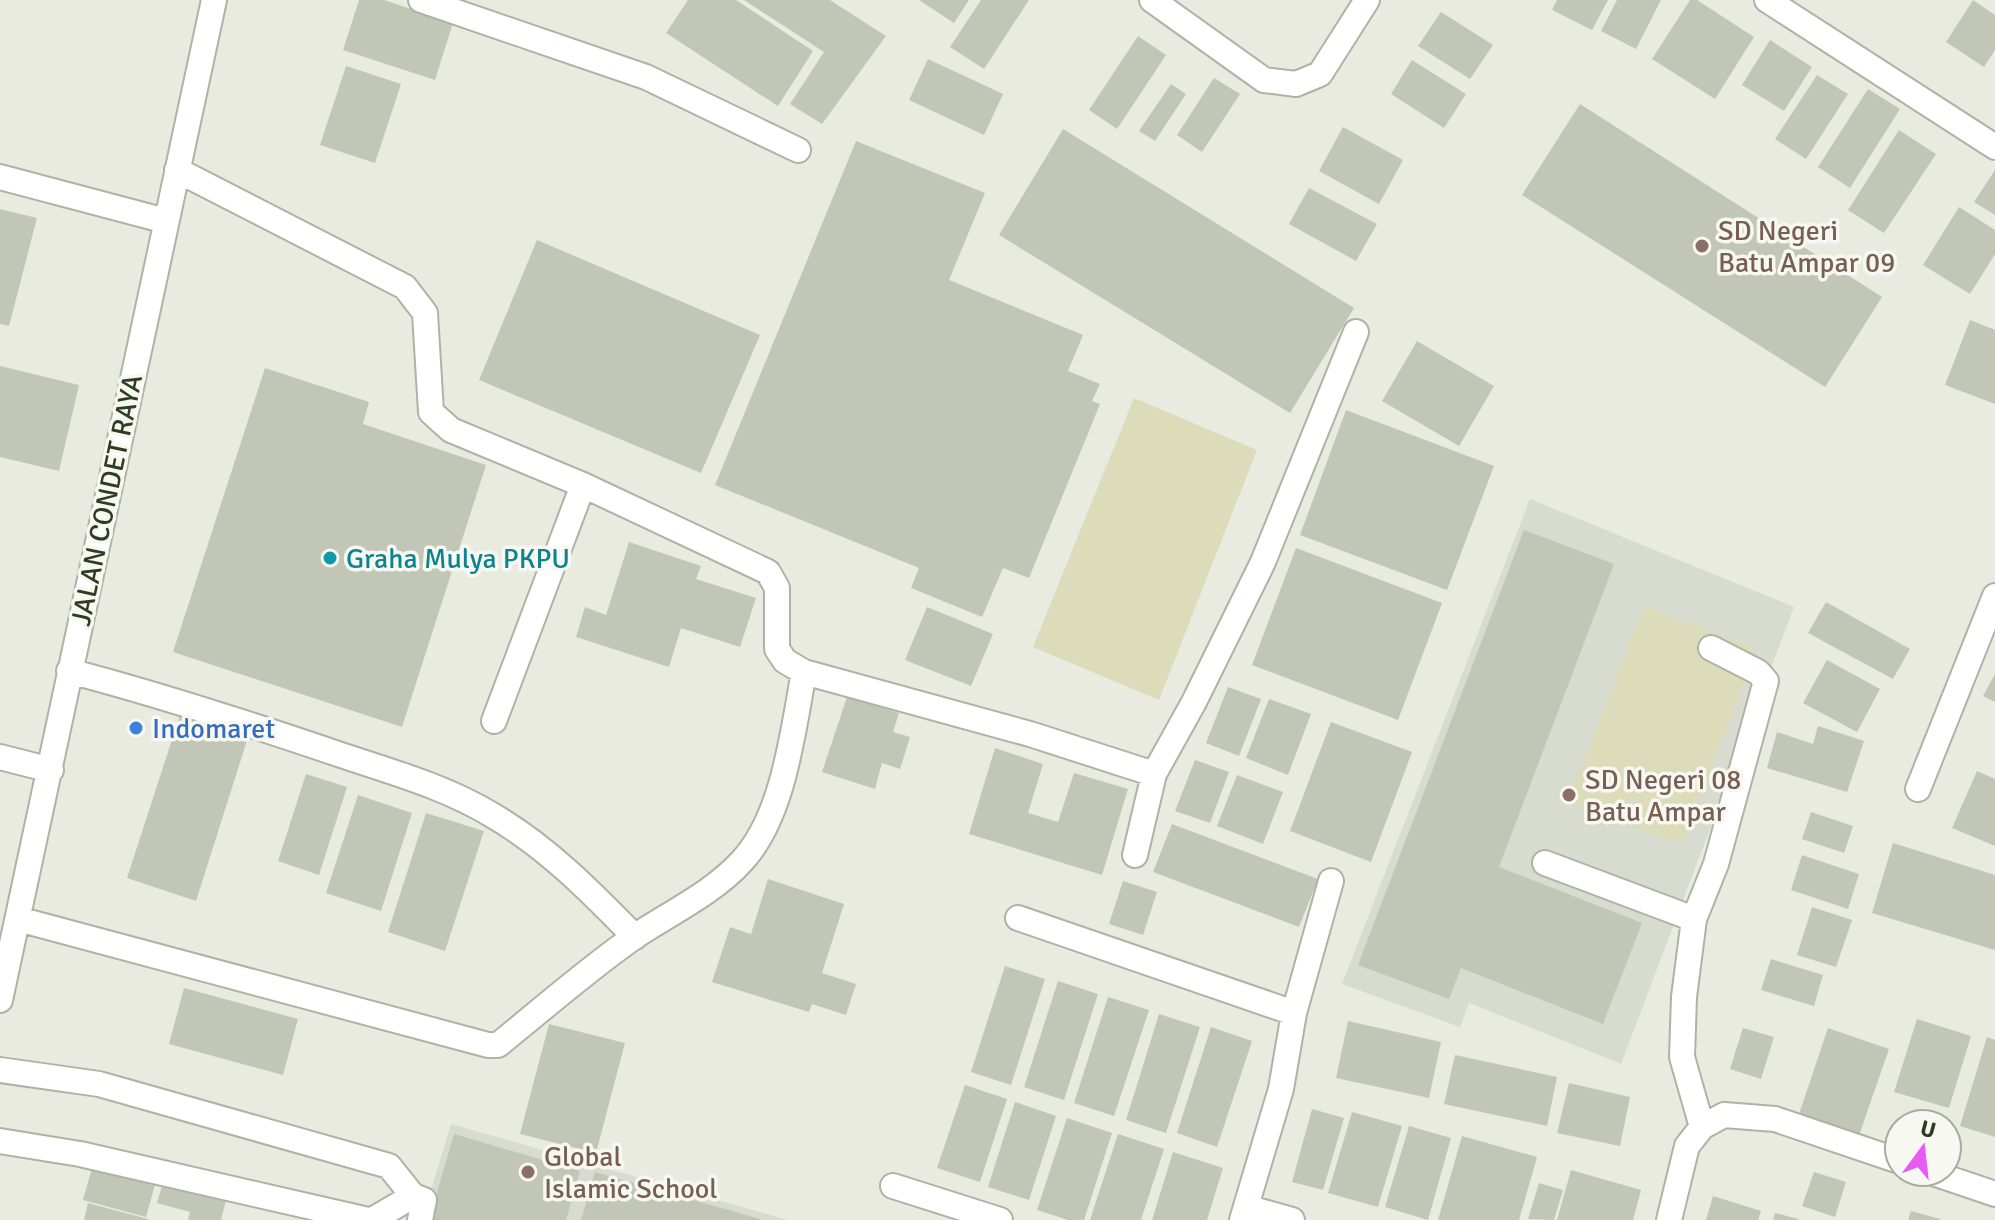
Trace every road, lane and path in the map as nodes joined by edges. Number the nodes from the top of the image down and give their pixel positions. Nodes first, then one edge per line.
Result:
1 (214, 0) edge
2 (421, 0) edge
3 (1152, 0) edge
4 (1367, 0) edge
5 (1767, 0) edge
6 (1995, 147) edge
7 (798, 150) dead end
8 (177, 170) junction
9 (0, 177) edge
10 (166, 221) junction
11 (1356, 332) dead end
12 (583, 485) junction
13 (1995, 596) edge
14 (1711, 648) dead end
15 (69, 671) junction
16 (804, 672) junction
17 (494, 721) dead end
18 (0, 757) edge
19 (51, 770) junction
20 (1154, 774) junction
21 (1918, 789) dead end
22 (1135, 855) dead end
23 (1545, 863) dead end
24 (1331, 881) dead end
25 (1018, 918) dead end
26 (18, 919) junction
27 (1694, 919) junction
28 (635, 937) junction
29 (0, 1000) edge
30 (1294, 1013) junction
31 (0, 1070) edge
32 (1702, 1127) junction
33 (0, 1141) edge
34 (1883, 1156) edge
35 (1963, 1183) edge
36 (893, 1186) dead end
37 (1995, 1194) edge
38 (413, 1196) junction
39 (1244, 1214) edge
40 (370, 1220) edge
41 (420, 1220) edge
42 (1000, 1220) edge
43 (1292, 1220) edge
44 (1669, 1220) edge

1 - 8 street, JALAN CONDET RAYA
2 - 7 street
3 - 4 street
5 - 6 street
8 - 10 street, JALAN CONDET RAYA
8 - 12 street
9 - 10 street
10 - 15 street, JALAN CONDET RAYA
11 - 20 street
12 - 16 street
12 - 17 street
13 - 21 street
14 - 27 street
15 - 19 street, JALAN CONDET RAYA
15 - 28 street
16 - 20 street
16 - 28 street
18 - 19 street
19 - 26 street, JALAN CONDET RAYA
20 - 22 street
23 - 27 street
24 - 30 street
25 - 30 street
26 - 28 street
26 - 29 street, JALAN CONDET RAYA
27 - 32 street
30 - 39 street
31 - 38 street
32 - 34 street
32 - 44 street
33 - 40 street
35 - 37 street
36 - 42 street
38 - 40 street
38 - 41 street
39 - 43 street

